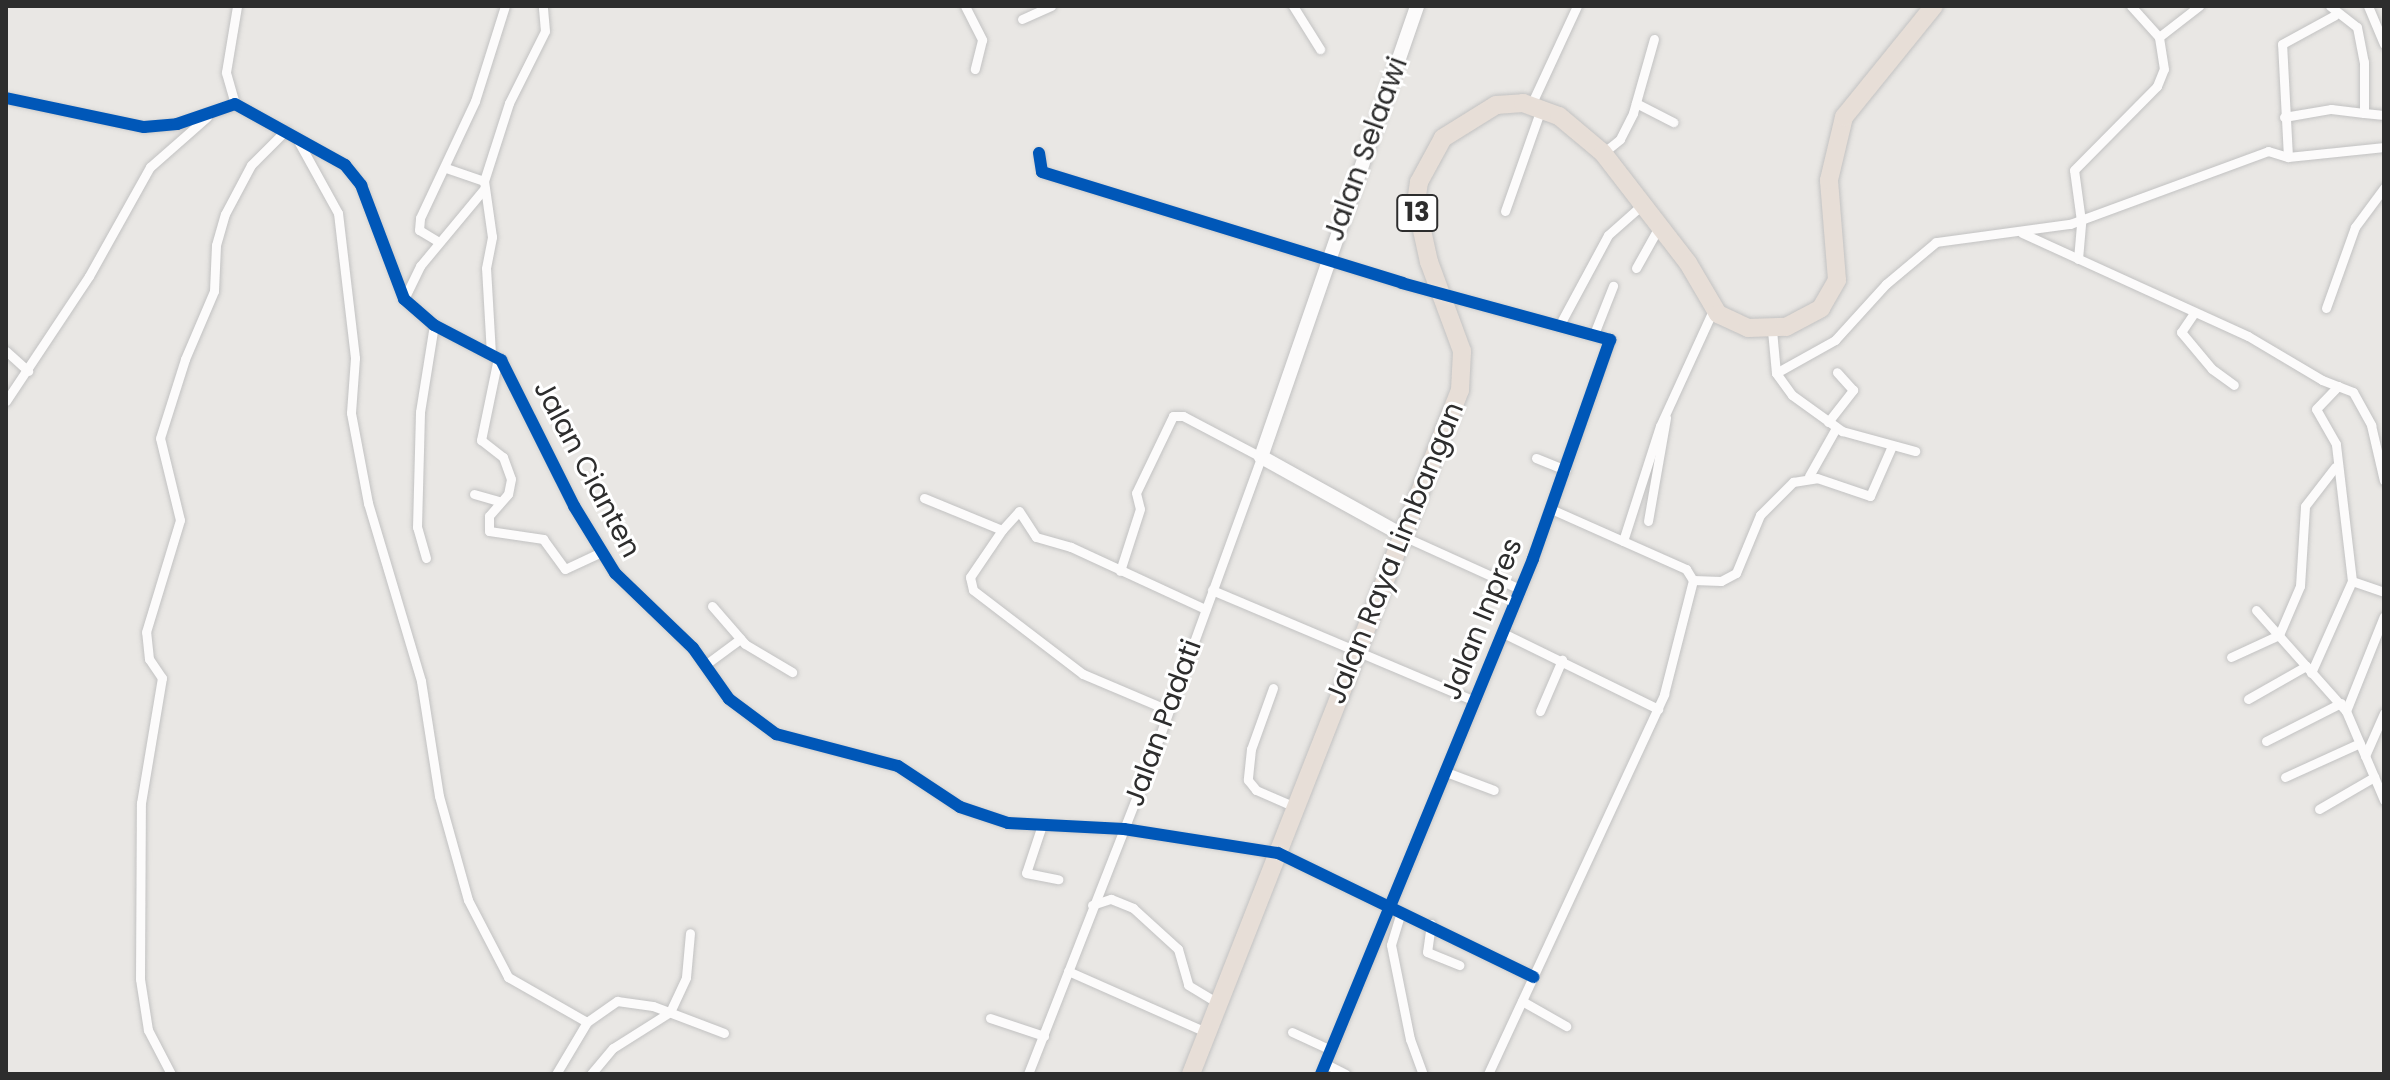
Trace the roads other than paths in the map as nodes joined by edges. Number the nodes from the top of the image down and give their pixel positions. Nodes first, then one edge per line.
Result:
1 (237, 6) edge
2 (505, 6) edge
3 (543, 6) edge
4 (965, 6) edge
5 (1051, 6) edge
6 (1293, 6) edge
7 (1417, 6) edge
8 (1577, 6) edge
9 (1934, 6) edge
10 (2199, 6) edge
11 (2368, 6) edge
12 (2135, 7) edge
13 (2333, 11) edge
14 (1022, 19) dead end
15 (2159, 37) junction
16 (1654, 39) dead end
17 (2384, 44) edge
18 (1320, 49) dead end
19 (975, 69) dead end
20 (6, 98) edge
21 (1636, 103) junction
22 (235, 104) junction
23 (1536, 107) junction
24 (220, 108) junction
25 (2364, 113) junction
26 (2384, 115) edge
27 (2284, 117) junction
28 (1673, 122) dead end
29 (290, 132) junction
30 (2384, 147) edge
31 (1039, 153) dead end
32 (1603, 153) junction
33 (2288, 157) junction
34 (446, 168) junction
35 (484, 185) junction
36 (2384, 188) edge
37 (1643, 204) junction
38 (1505, 211) dead end
39 (2081, 221) junction
40 (1660, 225) junction
41 (2022, 233) junction
42 (439, 242) junction
43 (1326, 259) junction
44 (2078, 259) junction
45 (1636, 268) dead end
46 (1613, 286) dead end
47 (1443, 295) junction
48 (404, 299) junction
49 (1714, 308) junction
50 (2326, 308) dead end
51 (2194, 313) junction
52 (434, 325) junction
53 (1559, 326) junction
54 (1772, 330) junction
55 (1594, 334) junction
56 (6, 351) edge
57 (495, 356) junction
58 (28, 371) junction
59 (1837, 372) dead end
60 (1776, 373) junction
61 (2234, 385) dead end
62 (2338, 386) junction
63 (6, 401) edge
64 (1666, 415) junction
65 (1832, 425) junction
66 (1892, 446) junction
67 (1915, 451) dead end
68 (1261, 457) junction
69 (1536, 458) dead end
70 (2335, 467) junction
71 (1566, 470) junction
72 (1809, 476) junction
73 (2384, 481) edge
74 (474, 494) dead end
75 (924, 498) dead end
76 (498, 501) junction
77 (1551, 509) junction
78 (1648, 521) dead end
79 (1002, 530) junction
80 (1402, 535) junction
81 (1623, 541) junction
82 (601, 552) junction
83 (426, 558) dead end
84 (1120, 571) junction
85 (1693, 580) junction
86 (2352, 581) junction
87 (1520, 589) junction
88 (1212, 590) junction
89 (2384, 592) edge
90 (712, 606) dead end
91 (1205, 609) junction
92 (2256, 610) dead end
93 (2384, 616) edge
94 (1503, 633) junction
95 (2279, 635) junction
96 (740, 639) junction
97 (1355, 654) junction
98 (2231, 657) dead end
99 (1562, 660) junction
100 (705, 665) junction
101 (2309, 670) junction
102 (792, 672) dead end
103 (1273, 688) dead end
104 (2248, 699) dead end
105 (1475, 701) junction
106 (2344, 707) junction
107 (1658, 709) junction
108 (1168, 710) junction
109 (1540, 711) dead end
110 (2384, 713) edge
111 (2266, 741) dead end
112 (2360, 743) junction
113 (2365, 756) junction
114 (1446, 772) junction
115 (2285, 777) dead end
116 (2374, 777) junction
117 (1494, 790) dead end
118 (2384, 800) edge
119 (1295, 807) junction
120 (2319, 809) dead end
121 (1041, 828) junction
122 (1124, 829) junction
123 (1278, 853) junction
124 (1058, 879) dead end
125 (1092, 905) junction
126 (1390, 907) junction
127 (1401, 912) junction
128 (1431, 924) junction
129 (690, 933) dead end
130 (1460, 965) dead end
131 (1068, 971) junction
132 (1533, 977) junction
133 (1522, 1001) junction
134 (1220, 1004) junction
135 (670, 1012) junction
136 (990, 1018) dead end
137 (587, 1022) junction
138 (1566, 1026) dead end
139 (1292, 1032) dead end
140 (724, 1033) dead end
141 (1208, 1033) junction
142 (1044, 1036) junction
143 (1331, 1050) junction
144 (1324, 1069) edge
145 (171, 1074) edge
146 (556, 1074) edge
147 (591, 1074) edge
148 (1028, 1074) edge
149 (1191, 1074) edge
150 (1346, 1074) edge
151 (1423, 1074) edge
152 (1488, 1074) edge

1 - 22 street
2 - 34 street
3 - 35 street
4 - 19 street
5 - 14 street
6 - 18 street
7 - 43 street, Jalan Selaawi
8 - 23 street
9 - 54 highway
10 - 15 street
11 - 17 street
12 - 15 street
13 - 25 street
13 - 27 street
15 - 39 street
16 - 21 street
20 - 24 street
21 - 28 street
21 - 32 street
22 - 24 street
22 - 29 street
23 - 32 highway
23 - 38 street
23 - 47 highway, Jalan Raya Limbangan / 13
24 - 58 street
25 - 26 street
25 - 27 street
27 - 33 street
29 - 48 street
29 - 137 street
29 - 145 street
30 - 33 street
31 - 43 street
32 - 37 highway
33 - 39 street
34 - 35 street
34 - 42 street
35 - 42 street
35 - 57 street
36 - 50 street
37 - 40 highway
37 - 53 street
39 - 41 street
39 - 44 street
40 - 45 street
40 - 49 highway
41 - 44 street
41 - 60 street
42 - 48 street
43 - 47 street
43 - 68 street, Jalan Selaawi
44 - 51 street
46 - 55 street
47 - 53 street
47 - 80 highway, Jalan Raya Limbangan / 13
48 - 52 street
49 - 54 highway
49 - 64 street
51 - 61 street
51 - 62 street
52 - 57 street
52 - 83 street
53 - 55 street
54 - 60 street
55 - 71 street, Jalan Inpres
56 - 58 street
57 - 76 street
57 - 82 street, Jalan Cianten
58 - 63 street
59 - 65 street
60 - 65 street
62 - 70 street
62 - 73 street
64 - 78 street
64 - 81 street
65 - 66 street
65 - 72 street
66 - 67 street
66 - 72 street
68 - 80 street
68 - 84 street
68 - 88 street, Jalan Padati
69 - 71 street
70 - 86 street
70 - 95 street
71 - 77 street, Jalan Inpres
72 - 85 street
74 - 76 street
75 - 79 street
76 - 82 street
77 - 81 street
77 - 87 street, Jalan Inpres
79 - 84 street
79 - 108 street
80 - 87 street
80 - 97 highway, Jalan Raya Limbangan / 13
81 - 85 street
82 - 100 street, Jalan Cianten
84 - 91 street
85 - 107 street
86 - 89 street
86 - 101 street
87 - 94 street, Jalan Inpres
88 - 91 street, Jalan Padati
88 - 97 street
90 - 96 street
91 - 108 street, Jalan Padati
92 - 95 street
93 - 106 street
94 - 99 street
94 - 105 street, Jalan Inpres
95 - 98 street
95 - 101 street
96 - 100 street
96 - 102 street
97 - 105 street
97 - 119 highway, Jalan Raya Limbangan / 13
99 - 107 street
99 - 109 street
100 - 121 street, Jalan Cianten
101 - 104 street
101 - 106 street
103 - 119 street
105 - 114 street, Jalan Inpres
106 - 111 street
106 - 112 street
107 - 132 street
108 - 122 street, Jalan Padati
110 - 113 street
112 - 113 street
112 - 115 street
113 - 116 street
114 - 117 street
114 - 126 street, Jalan Inpres
116 - 118 street
116 - 120 street
119 - 123 highway, Jalan Raya Limbangan / 13
121 - 122 street, Jalan Cianten
121 - 124 street
122 - 123 street, Jalan Cianten
122 - 125 street, Jalan Padati
123 - 126 street, Jalan Cianten
123 - 134 highway, Jalan Raya Limbangan / 13
125 - 131 street, Jalan Padati
125 - 134 street
126 - 127 street, Jalan Cianten
126 - 143 street, Jalan Inpres
127 - 128 street, Jalan Cianten
127 - 151 street
128 - 130 street
128 - 132 street, Jalan Cianten
129 - 135 street
131 - 141 street
131 - 142 street, Jalan Padati
132 - 133 street
133 - 138 street
133 - 152 street
134 - 141 highway, Jalan Raya Limbangan / 13
135 - 137 street
135 - 140 street
135 - 147 street
136 - 142 street
137 - 146 street
139 - 143 street
141 - 149 highway, Jalan Raya Limbangan / 13
142 - 148 street, Jalan Padati
143 - 144 street, Jalan Inpres
144 - 150 street

